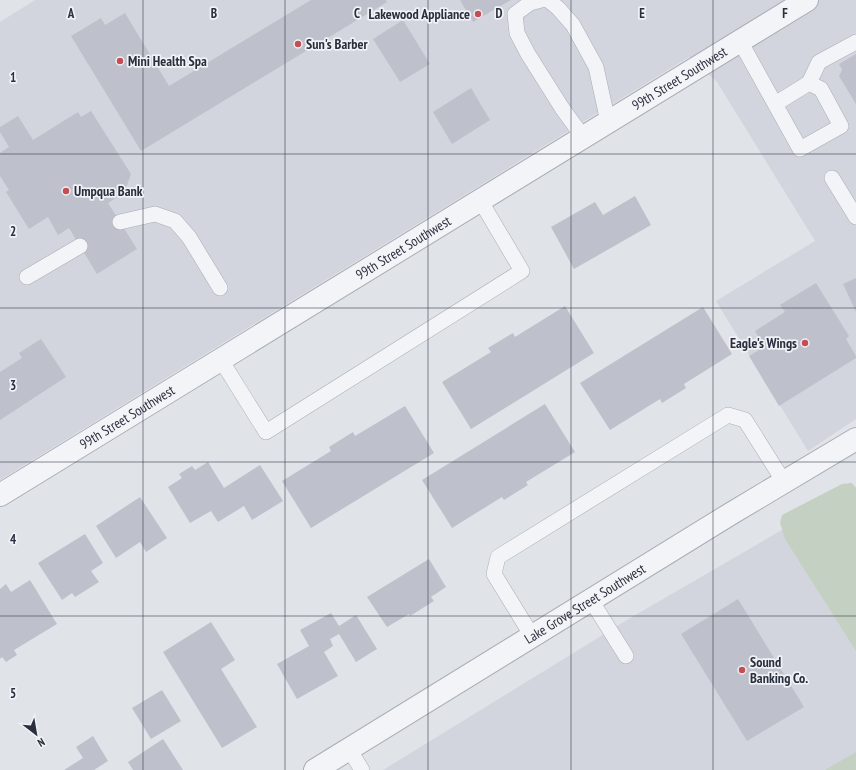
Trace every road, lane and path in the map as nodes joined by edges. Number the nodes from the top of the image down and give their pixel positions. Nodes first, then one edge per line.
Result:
1 (541, 0) edge
2 (548, 0) edge
3 (807, 0) edge
4 (740, 41) junction
5 (856, 42) edge
6 (809, 82) junction
7 (775, 104) junction
8 (608, 122) junction
9 (583, 137) junction
10 (832, 178) dead end
11 (480, 200) junction
12 (856, 217) edge
13 (120, 222) dead end
14 (80, 246) dead end
15 (27, 277) dead end
16 (220, 288) dead end
17 (220, 360) junction
18 (854, 445) edge
19 (784, 482) junction
20 (0, 495) edge
21 (591, 600) junction
22 (532, 636) junction
23 (626, 656) dead end
24 (350, 749) junction
25 (315, 770) edge
26 (362, 770) edge

1 - 9 lane
2 - 8 lane
3 - 4 street, 99th Street Southwest
4 - 7 lane
4 - 8 street, 99th Street Southwest
5 - 6 lane
6 - 7 lane
6 - 7 lane
8 - 9 street, 99th Street Southwest
9 - 11 street, 99th Street Southwest
10 - 12 lane
11 - 17 street, 99th Street Southwest
11 - 17 lane
13 - 16 lane
14 - 15 lane
17 - 20 street, 99th Street Southwest
18 - 19 street, Lake Grove Street Southwest
19 - 21 street, Lake Grove Street Southwest
19 - 22 lane
21 - 22 street, Lake Grove Street Southwest
21 - 23 lane
22 - 24 street, Lake Grove Street Southwest
24 - 25 street, Lake Grove Street Southwest
24 - 26 lane

